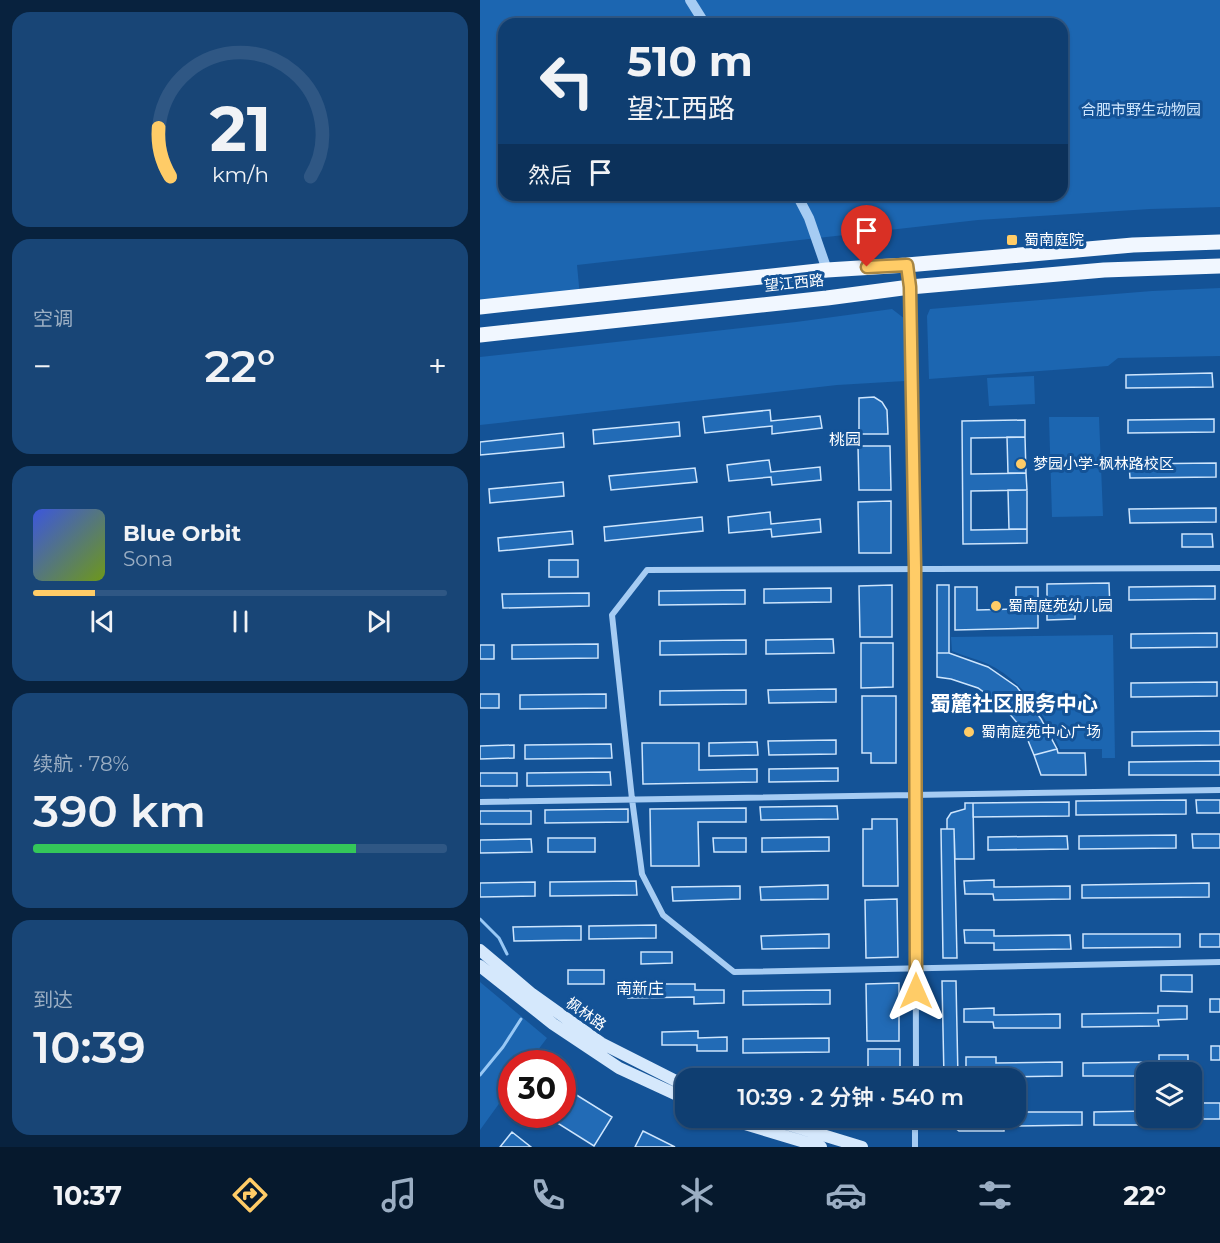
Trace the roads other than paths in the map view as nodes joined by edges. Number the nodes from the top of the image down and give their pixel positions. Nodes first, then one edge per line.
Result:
1 (690, 0) edge
2 (701, 18) edge
3 (800, 201) edge
4 (1220, 242) edge
5 (907, 265) junction
6 (1220, 266) edge
7 (827, 270) junction
8 (910, 287) junction
9 (480, 307) edge
10 (480, 335) edge
11 (1220, 568) edge
12 (914, 569) junction
13 (1220, 790) edge
14 (916, 793) junction
15 (632, 799) junction
16 (480, 802) edge
17 (480, 950) edge
18 (1220, 962) edge
19 (480, 966) edge
20 (916, 969) junction
21 (915, 1068) edge
22 (675, 1080) edge
23 (675, 1094) edge
24 (758, 1128) edge
25 (800, 1128) edge
26 (915, 1128) edge
27 (821, 1147) edge
28 (862, 1147) edge
29 (915, 1147) edge

1 - 2 street
3 - 7 street
4 - 5 main road, 望江西路
5 - 7 main road, 望江西路
5 - 8 street
6 - 8 main road, 望江西路
7 - 9 main road, 望江西路
8 - 10 main road, 望江西路
8 - 12 street
11 - 12 street
12 - 14 street
12 - 15 street
13 - 14 street
14 - 15 street
14 - 20 street
15 - 16 street
15 - 20 street
17 - 22 main road, 枫林路
18 - 20 street
19 - 23 main road, 枫林路
20 - 21 street
24 - 27 main road
25 - 28 main road
26 - 29 street

